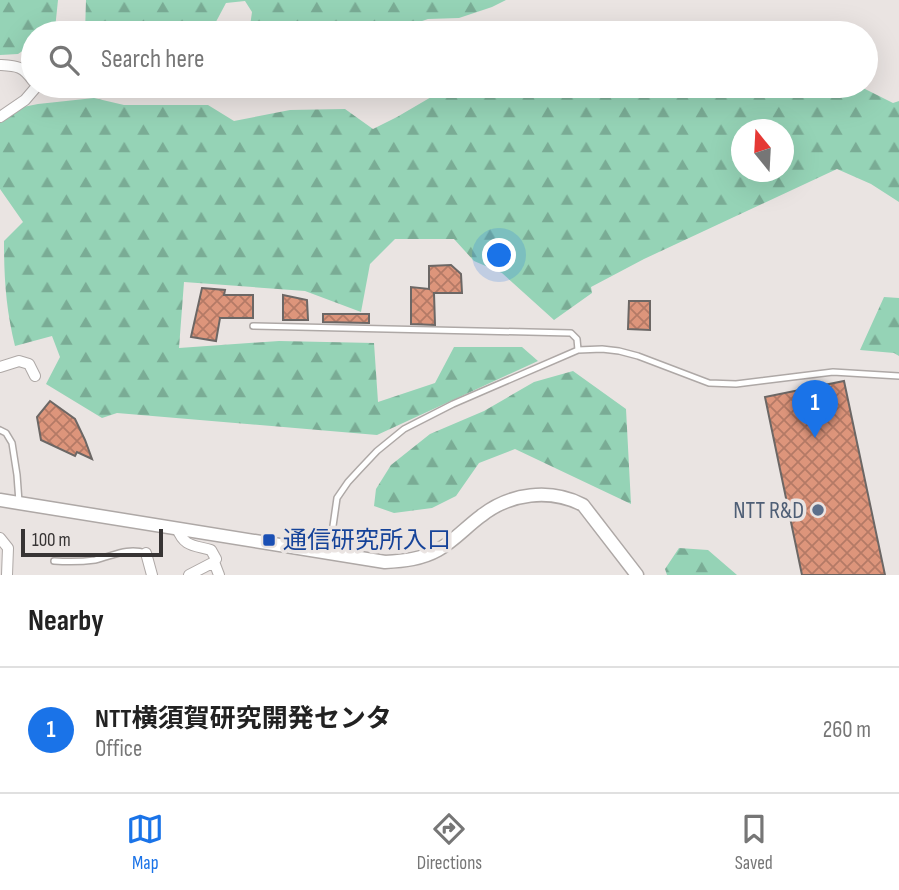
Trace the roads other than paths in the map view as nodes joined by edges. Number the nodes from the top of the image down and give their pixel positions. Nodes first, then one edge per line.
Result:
1 (0, 65) edge
2 (21, 68) edge
3 (27, 98) edge
4 (0, 117) edge
5 (253, 326) dead end
6 (578, 350) junction
7 (0, 367) edge
8 (35, 376) dead end
9 (899, 376) edge
10 (0, 430) edge
11 (0, 500) edge
12 (19, 502) junction
13 (177, 528) junction
14 (0, 538) edge
15 (145, 553) joint
16 (329, 554) junction
17 (54, 561) dead end
18 (214, 562) junction
19 (7, 575) edge
20 (152, 575) edge
21 (189, 575) edge
22 (219, 575) edge
23 (637, 575) edge

1 - 2 street
3 - 4 street
5 - 6 lane
6 - 9 lane
6 - 16 lane
7 - 8 street
10 - 12 lane
11 - 12 street
12 - 13 street
13 - 16 street
13 - 18 street
14 - 19 street
15 - 17 lane
15 - 20 street
16 - 23 street
18 - 21 street
18 - 22 street

